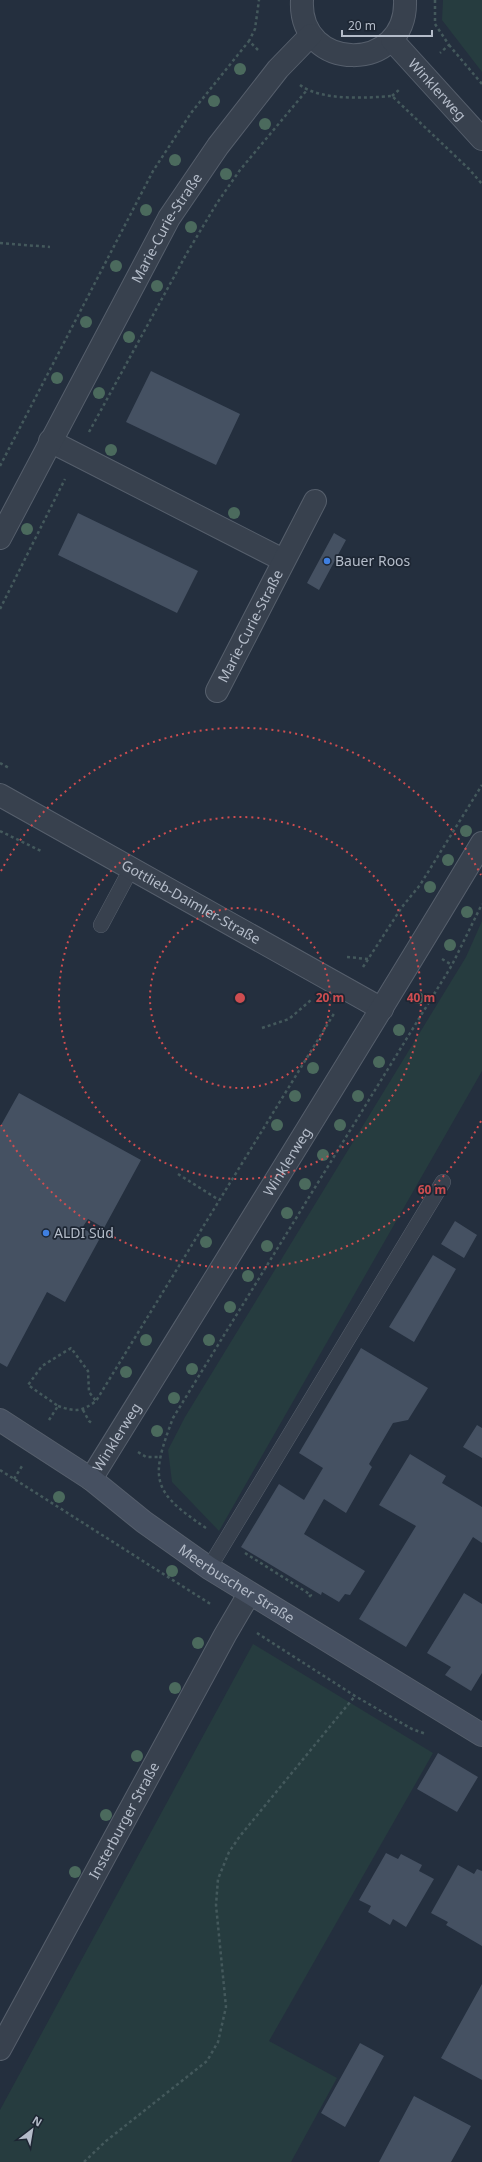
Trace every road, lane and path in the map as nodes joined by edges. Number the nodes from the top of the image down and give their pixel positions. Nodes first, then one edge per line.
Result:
1 (259, 0) edge
2 (302, 0) edge
3 (405, 0) edge
4 (312, 35) junction
5 (392, 40) junction
6 (248, 42) junction
7 (449, 45) dead end
8 (278, 69) junction
9 (482, 84) edge
10 (307, 90) junction
11 (482, 139) edge
12 (482, 184) edge
13 (0, 243) edge
14 (50, 248) dead end
15 (50, 441) junction
16 (77, 455) junction
17 (0, 466) edge
18 (315, 500) dead end
19 (0, 538) edge
20 (283, 560) junction
21 (0, 609) edge
22 (217, 691) dead end
23 (482, 785) edge
24 (0, 795) edge
25 (482, 843) edge
26 (132, 867) junction
27 (482, 904) edge
28 (101, 925) dead end
29 (349, 990) junction
30 (313, 998) dead end
31 (382, 1009) junction
32 (262, 1028) dead end
33 (178, 1174) dead end
34 (443, 1182) dead end
35 (219, 1200) junction
36 (28, 1385) dead end
37 (96, 1400) junction
38 (58, 1406) dead end
39 (0, 1420) edge
40 (159, 1457) dead end
41 (0, 1470) edge
42 (91, 1479) junction
43 (209, 1568) junction
44 (250, 1594) junction
45 (234, 1619) junction
46 (355, 1696) junction
47 (482, 1735) edge
48 (429, 1736) dead end
49 (0, 2048) edge
50 (84, 2162) edge

1 - 6 path
2 - 4 street
3 - 5 street
4 - 5 street
4 - 8 street, Marie-Curie-Straße
5 - 11 street, Winklerweg
6 - 8 path
6 - 17 path
7 - 9 path
8 - 10 path
8 - 15 street, Marie-Curie-Straße
10 - 12 path
10 - 16 path
13 - 14 path
15 - 16 street, Marie-Curie-Straße
15 - 19 street, Marie-Curie-Straße
16 - 20 street, Marie-Curie-Straße
16 - 21 path
18 - 20 street, Marie-Curie-Straße
20 - 22 street, Marie-Curie-Straße
23 - 29 path
24 - 26 street, Gottlieb-Daimler-Straße
25 - 31 street, Winklerweg
26 - 28 lane
26 - 29 street, Gottlieb-Daimler-Straße
27 - 40 path
29 - 31 street, Gottlieb-Daimler-Straße
29 - 35 path
30 - 32 path
31 - 42 street, Winklerweg
33 - 35 path
34 - 43 lane
35 - 37 path
36 - 37 path
37 - 38 path
39 - 42 main road, Meerbuscher Straße
41 - 45 path
42 - 43 main road, Meerbuscher Straße
43 - 44 main road, Meerbuscher Straße
44 - 45 street, Insterburger Straße
44 - 47 main road, Meerbuscher Straße
45 - 46 path
45 - 49 street, Insterburger Straße
46 - 48 path
46 - 50 path

